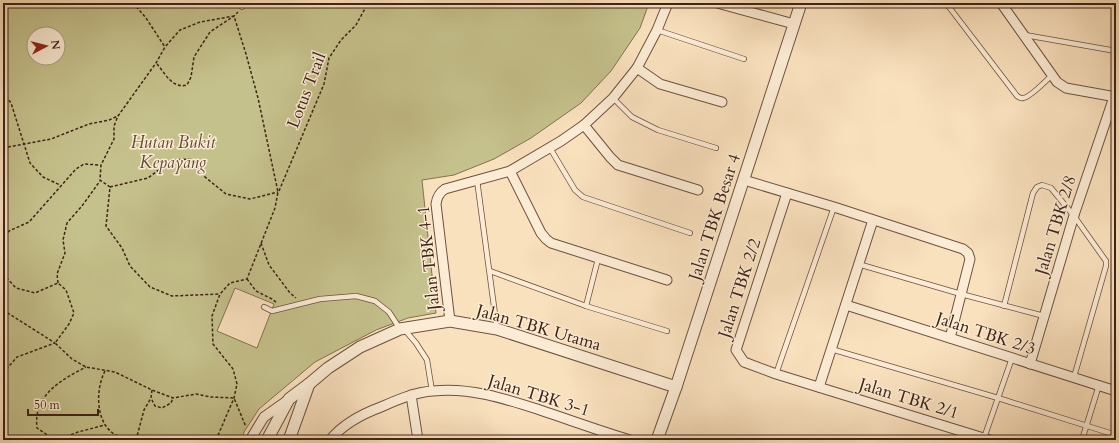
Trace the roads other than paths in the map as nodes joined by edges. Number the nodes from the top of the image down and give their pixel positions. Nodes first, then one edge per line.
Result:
1 (238, 3) edge
2 (246, 3) edge
3 (668, 3) edge
4 (717, 3) edge
5 (801, 3) edge
6 (946, 3) edge
7 (1001, 3) edge
8 (794, 24) junction
9 (657, 30) junction
10 (1024, 35) junction
11 (1116, 51) edge
12 (744, 59) dead end
13 (636, 68) junction
14 (1052, 75) junction
15 (1115, 97) edge
16 (613, 98) junction
17 (722, 102) dead end
18 (584, 125) junction
19 (550, 148) junction
20 (716, 148) dead end
21 (510, 171) junction
22 (477, 180) junction
23 (744, 180) junction
24 (698, 190) dead end
25 (787, 193) junction
26 (834, 207) junction
27 (1076, 210) junction
28 (873, 220) junction
29 (690, 233) dead end
30 (598, 259) junction
31 (858, 264) junction
32 (490, 271) junction
33 (667, 280) dead end
34 (961, 294) junction
35 (846, 305) junction
36 (586, 306) junction
37 (1004, 306) junction
38 (264, 307) dead end
39 (1044, 316) junction
40 (450, 321) junction
41 (401, 328) junction
42 (497, 329) junction
43 (667, 331) dead end
44 (950, 338) junction
45 (831, 349) junction
46 (1012, 358) junction
47 (1030, 364) junction
48 (776, 374) junction
49 (1074, 377) junction
50 (1116, 380) edge
51 (309, 384) junction
52 (1099, 385) junction
53 (676, 387) junction
54 (819, 387) junction
55 (1115, 390) edge
56 (432, 391) junction
57 (411, 395) junction
58 (998, 398) junction
59 (289, 399) junction
60 (1087, 426) junction
61 (1116, 435) edge
62 (251, 439) edge
63 (626, 439) edge
64 (987, 439) edge
65 (267, 440) edge
66 (289, 440) edge
67 (330, 440) edge
68 (418, 440) edge
69 (658, 440) edge
70 (1082, 440) edge

1 - 2 lane
3 - 9 street
4 - 8 street
5 - 8 street, Jalan TBK Besar 4
6 - 14 lane
7 - 10 street
8 - 23 street, Jalan TBK Besar 4
9 - 12 lane
9 - 13 street
10 - 11 lane
10 - 14 street
13 - 16 street
13 - 17 street
14 - 15 street
15 - 27 street, Jalan TBK 2/8
16 - 18 street
16 - 20 lane
18 - 19 street
18 - 24 street
19 - 21 street
19 - 29 lane
21 - 22 street
21 - 30 street
22 - 32 lane
22 - 40 street, Jalan TBK 4-1
23 - 25 street
23 - 53 street, Jalan TBK Besar 4
25 - 26 street
25 - 48 street, Jalan TBK 2/2
26 - 28 street
26 - 48 lane
27 - 37 lane
27 - 39 street, Jalan TBK 2/8
27 - 49 lane
28 - 31 street
28 - 34 street
30 - 33 street
30 - 36 lane
31 - 34 lane
31 - 35 street
32 - 36 lane
32 - 42 lane
34 - 37 lane
34 - 44 street
35 - 44 street, Jalan TBK 2/3
35 - 45 street
36 - 43 lane
37 - 39 lane
38 - 41 lane
39 - 47 street, Jalan TBK 2/8
40 - 41 street, Jalan TBK Utama
40 - 42 street, Jalan TBK Utama
41 - 51 street, Jalan TBK Utama
41 - 56 lane
42 - 53 street, Jalan TBK Utama
44 - 46 street, Jalan TBK 2/3
45 - 54 street
45 - 58 lane
46 - 47 street, Jalan TBK 2/3
46 - 58 lane
47 - 49 street, Jalan TBK 2/3
48 - 54 street, Jalan TBK 2/2
49 - 52 street, Jalan TBK 2/3
50 - 55 street
51 - 59 street, Jalan TBK Utama
51 - 66 street
52 - 55 street, Jalan TBK 2/3
52 - 60 lane
53 - 69 street, Jalan TBK Besar 4
54 - 64 street, Jalan TBK 2/1
56 - 57 street, Jalan TBK 3-1
56 - 63 street, Jalan TBK 3-1
57 - 67 street, Jalan TBK 3-1
57 - 68 street
58 - 60 lane
58 - 64 lane
59 - 62 street
59 - 65 street
60 - 61 lane
60 - 70 lane

